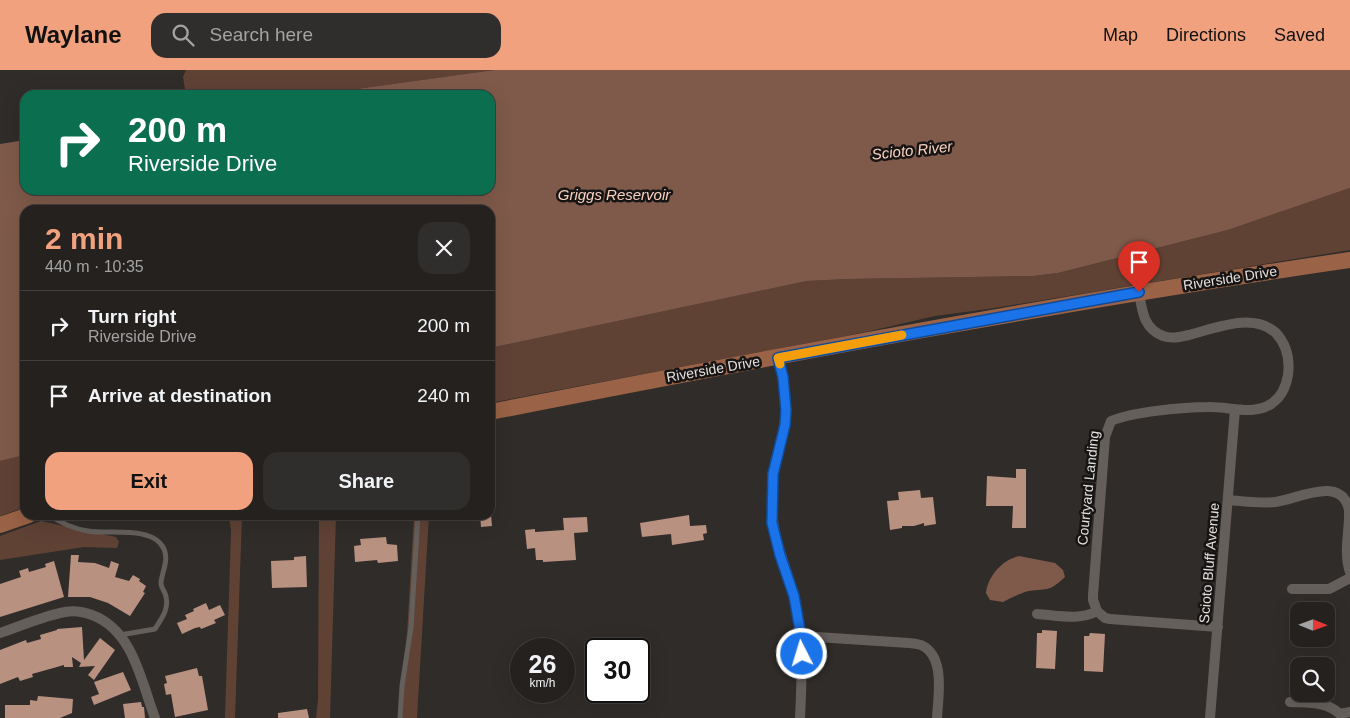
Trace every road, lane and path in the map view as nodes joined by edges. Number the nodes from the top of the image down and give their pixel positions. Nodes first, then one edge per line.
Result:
1 (1350, 260) edge
2 (1139, 292) junction
3 (778, 358) junction
4 (1234, 409) junction
5 (495, 411) edge
6 (1228, 500) junction
7 (20, 518) edge
8 (56, 520) edge
9 (418, 520) edge
10 (0, 525) edge
11 (1350, 572) edge
12 (1350, 578) edge
13 (1292, 589) dead end
14 (1097, 611) junction
15 (1037, 614) dead end
16 (1218, 626) junction
17 (0, 633) edge
18 (120, 635) junction
19 (801, 636) junction
20 (1290, 702) dead end
21 (1343, 715) edge
22 (154, 718) edge
23 (400, 718) edge
24 (800, 718) edge
25 (937, 718) edge
26 (1210, 718) edge

1 - 2 main road, Riverside Drive
2 - 3 main road, Riverside Drive
2 - 4 street, Courtyard Landing
3 - 5 main road, Riverside Drive
3 - 19 street
4 - 6 street, Scioto Bluff Avenue
4 - 14 street, Courtyard Landing
6 - 11 street
6 - 16 street, Scioto Bluff Avenue
7 - 10 main road
8 - 18 lane
9 - 23 lane
12 - 13 street
14 - 15 street
14 - 16 street
16 - 26 street, Scioto Bluff Avenue
17 - 18 street
18 - 22 street
19 - 24 street
19 - 25 street
20 - 21 street

